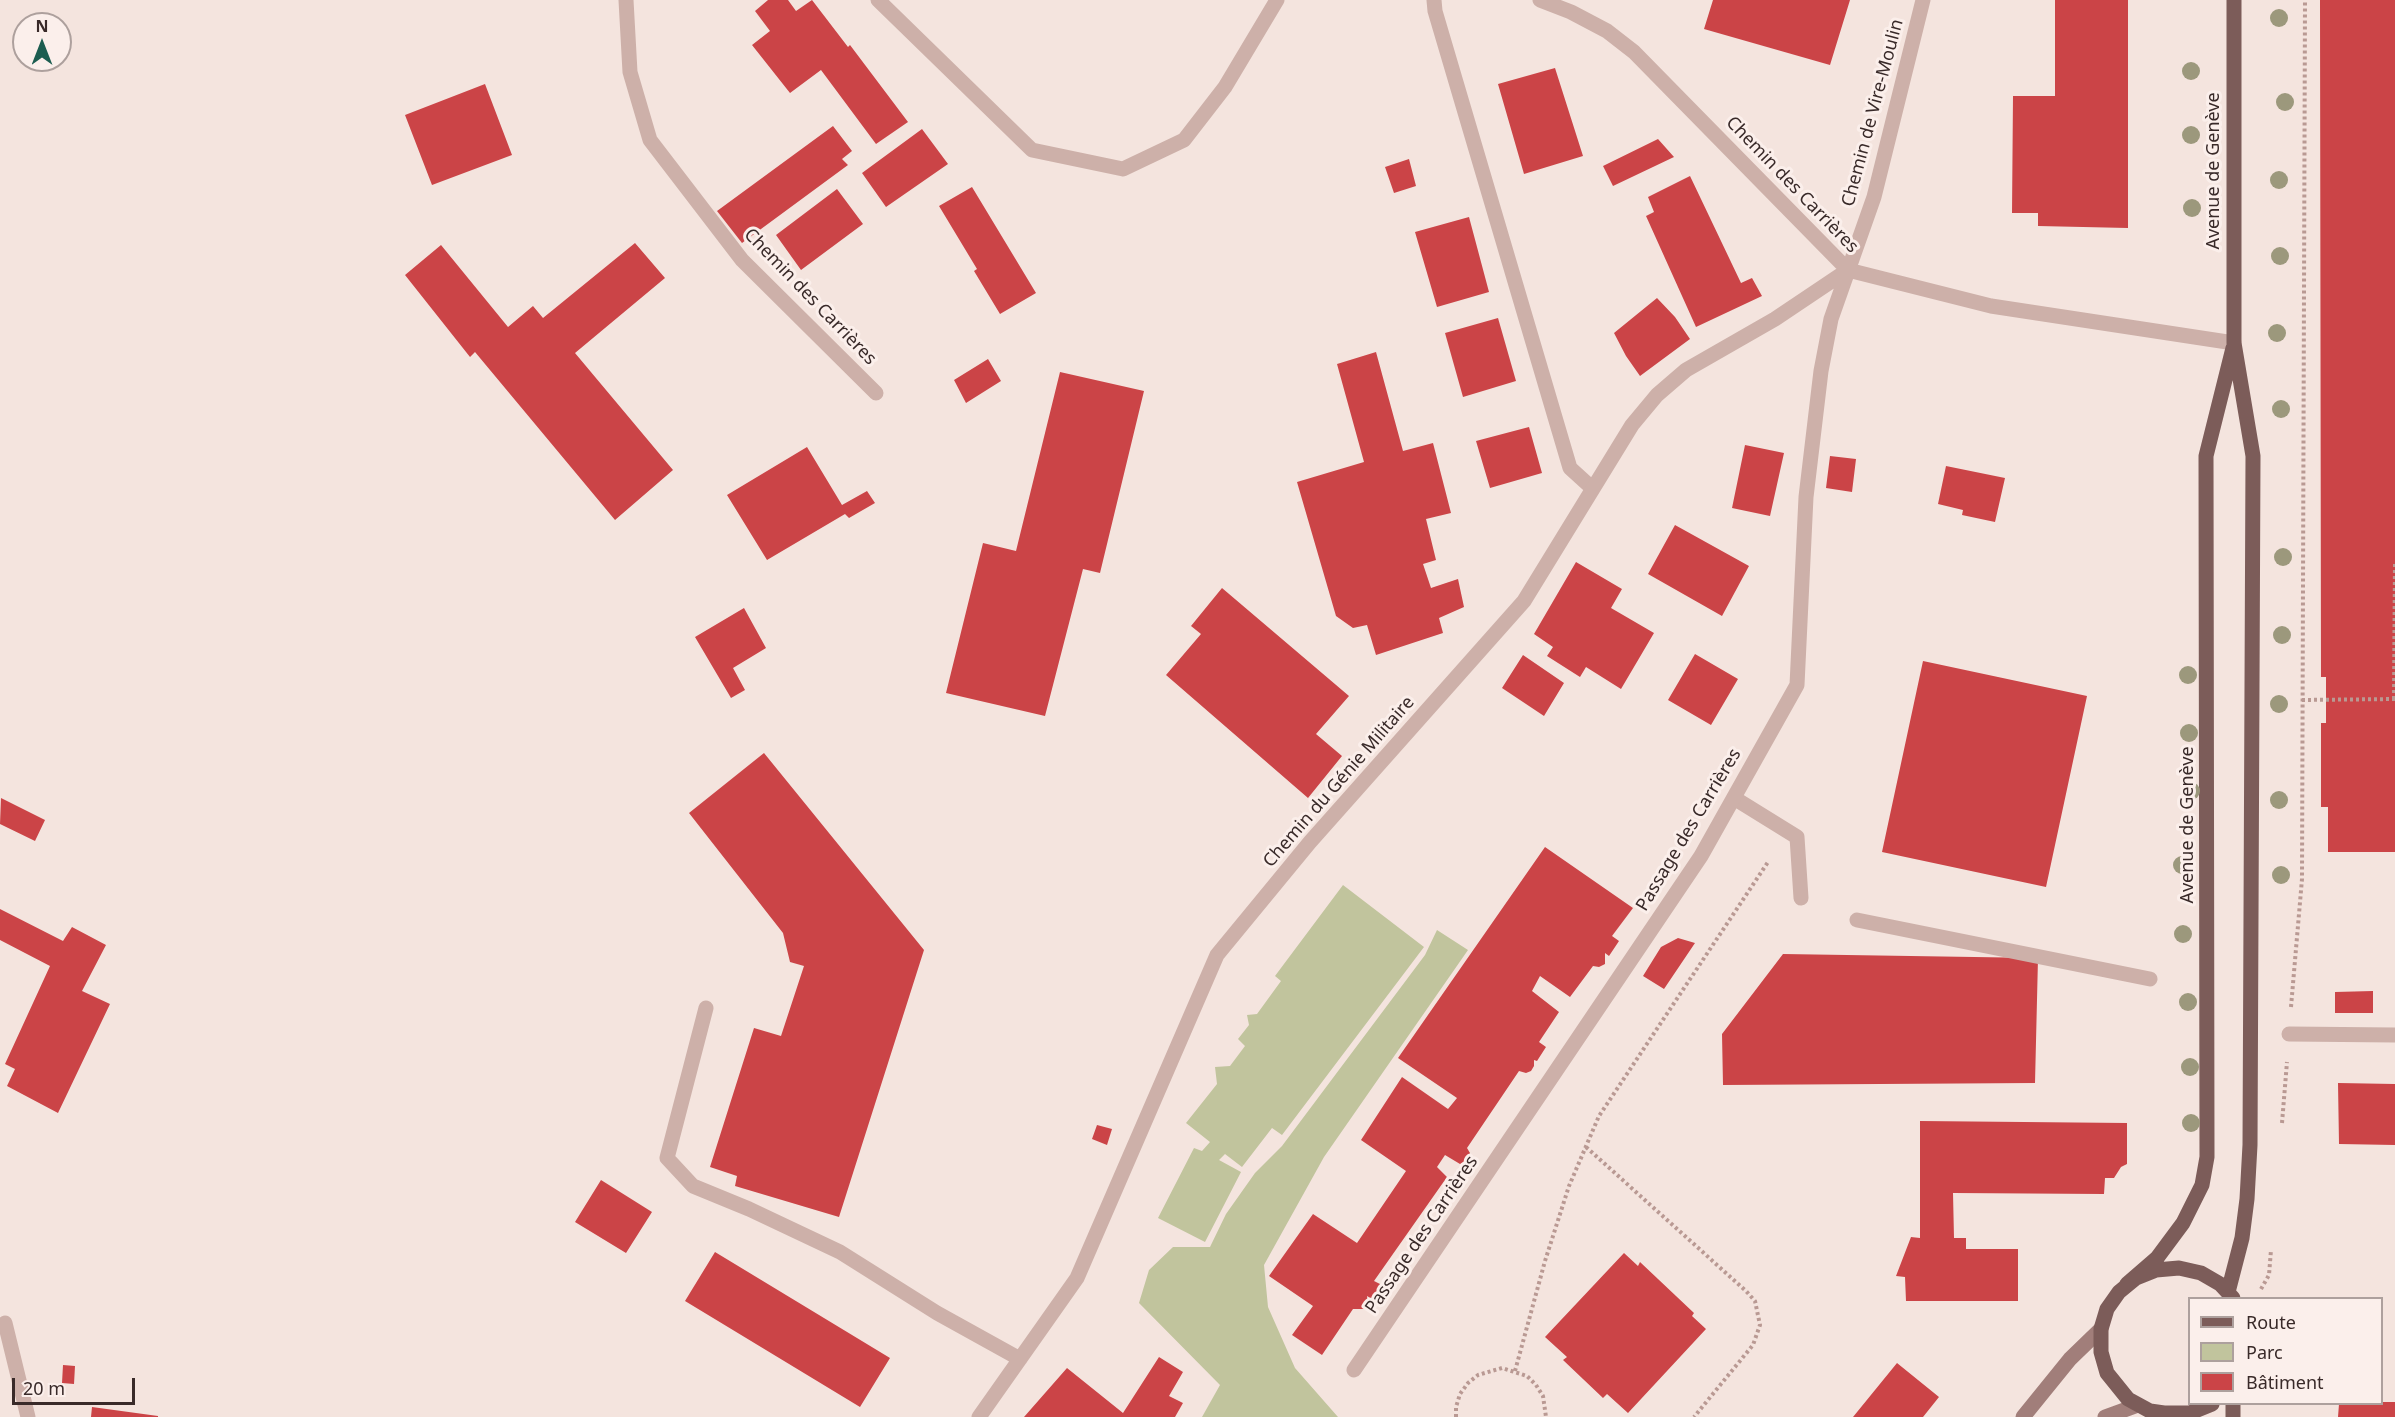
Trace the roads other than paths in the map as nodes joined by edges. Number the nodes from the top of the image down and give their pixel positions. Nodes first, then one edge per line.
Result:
1 (626, 0) edge
2 (878, 0) edge
3 (1277, 0) edge
4 (1434, 0) edge
5 (1540, 0) edge
6 (1923, 0) edge
7 (2234, 0) edge
8 (1848, 270) junction
9 (2234, 343) junction
10 (876, 393) dead end
11 (1592, 488) junction
12 (1734, 798) junction
13 (1801, 897) dead end
14 (1857, 920) dead end
15 (2139, 979) dead end
16 (706, 1008) dead end
17 (2289, 1034) road end
18 (2395, 1035) edge
19 (2127, 1284) junction
20 (2230, 1295) edge
21 (4, 1323) dead end
22 (2101, 1329) junction
23 (1020, 1359) junction
24 (1354, 1370) dead end
25 (2138, 1405) junction
26 (2210, 1405) edge
27 (2164, 1415) edge
28 (28, 1417) edge
29 (979, 1417) edge
30 (2023, 1417) edge
31 (2105, 1417) edge

1 - 10 street, Chemin des Carrières
2 - 3 street
4 - 11 street
5 - 8 street, Chemin des Carrières
6 - 8 street, Chemin de Vire-Moulin
7 - 9 main road, Avenue de Genève
8 - 9 street, Chemin des Carrières
8 - 11 street, Chemin du Génie Militaire
8 - 12 street, Passage des Carrières
9 - 19 main road, Avenue de Genève
9 - 20 main road, Avenue de Genève
11 - 23 street, Chemin du Génie Militaire
12 - 13 street
12 - 24 street, Passage des Carrières
14 - 15 street
16 - 23 street
17 - 18 street
19 - 20 main road
19 - 22 main road, Avenue de Genève
21 - 28 street
22 - 25 main road
22 - 30 main road
23 - 29 street, Chemin du Génie Militaire
25 - 27 main road
25 - 31 main road
26 - 27 main road

